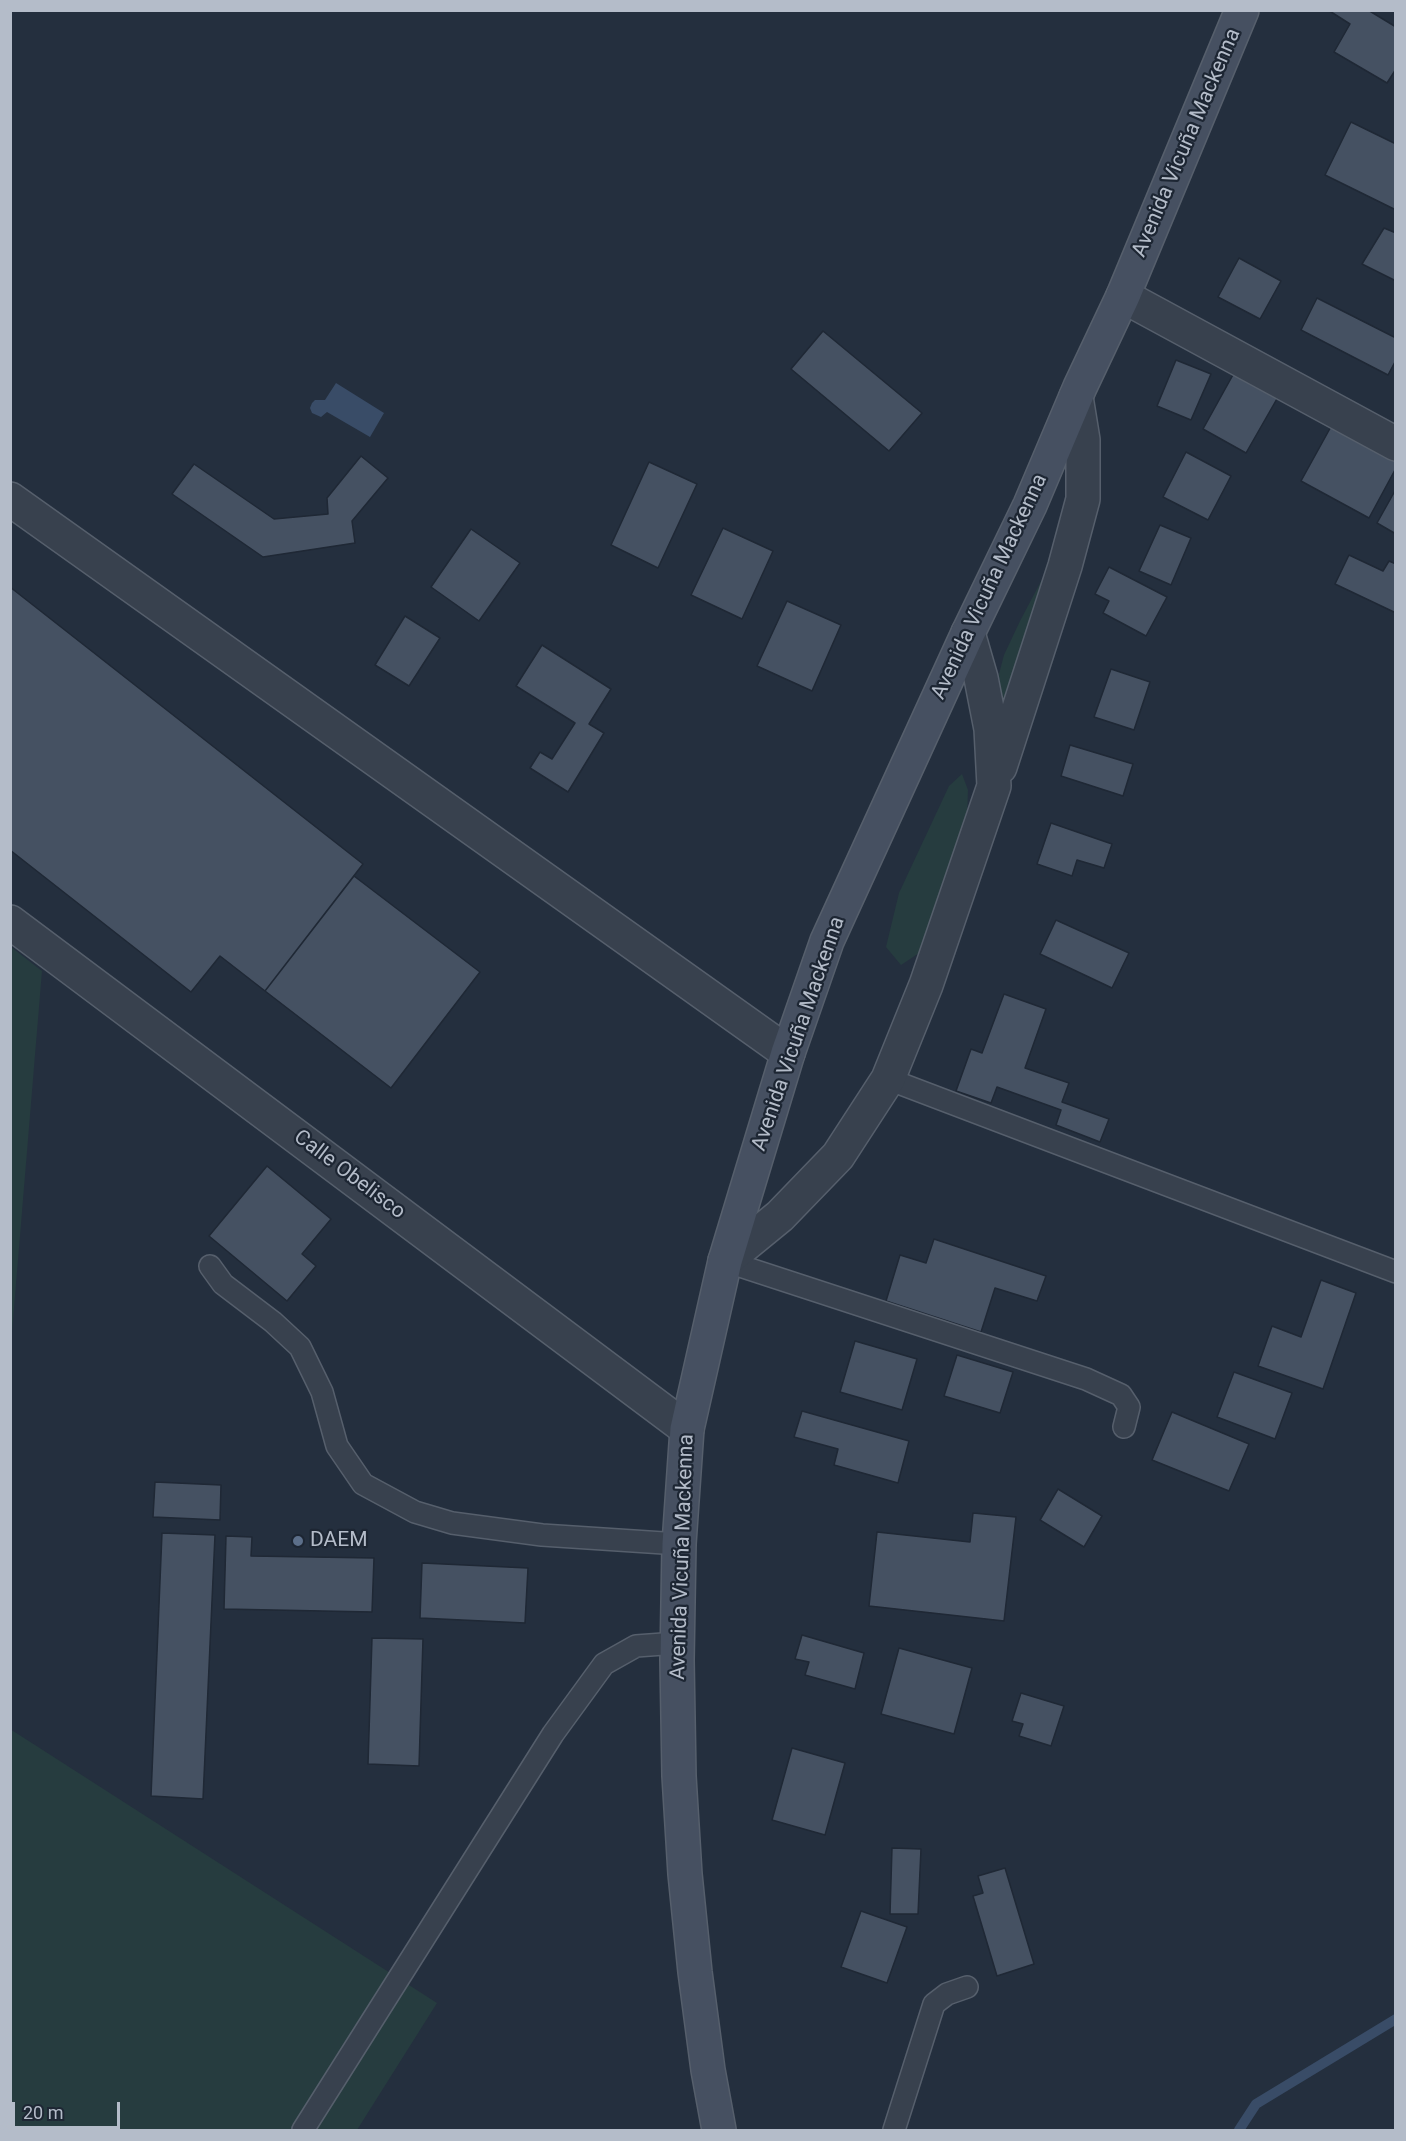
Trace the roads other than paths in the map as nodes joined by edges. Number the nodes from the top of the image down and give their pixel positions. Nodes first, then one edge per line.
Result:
1 (1242, 10) edge
2 (1123, 296) junction
3 (1076, 396) junction
4 (1395, 444) edge
5 (10, 499) edge
6 (968, 633) junction
7 (994, 786) junction
8 (10, 922) edge
9 (788, 1053) junction
10 (888, 1079) junction
11 (725, 1261) junction
12 (210, 1266) dead end
13 (1395, 1272) edge
14 (1124, 1426) dead end
15 (687, 1428) junction
16 (679, 1544) junction
17 (677, 1643) junction
18 (967, 1987) dead end
19 (303, 2130) edge
20 (719, 2130) edge
21 (894, 2130) edge

1 - 2 main road, Avenida Vicuña Mackenna
2 - 3 main road, Avenida Vicuña Mackenna
2 - 4 street
3 - 6 main road, Avenida Vicuña Mackenna
3 - 7 street
5 - 9 street
6 - 7 street
6 - 9 main road, Avenida Vicuña Mackenna
7 - 10 street
8 - 15 street, Calle Obelisco
9 - 11 main road, Avenida Vicuña Mackenna
10 - 11 street
10 - 13 lane
11 - 14 lane
11 - 15 main road, Avenida Vicuña Mackenna
12 - 16 lane
15 - 16 main road, Avenida Vicuña Mackenna
16 - 17 main road, Avenida Vicuña Mackenna
17 - 19 lane
17 - 20 main road, Avenida Vicuña Mackenna
18 - 21 lane

